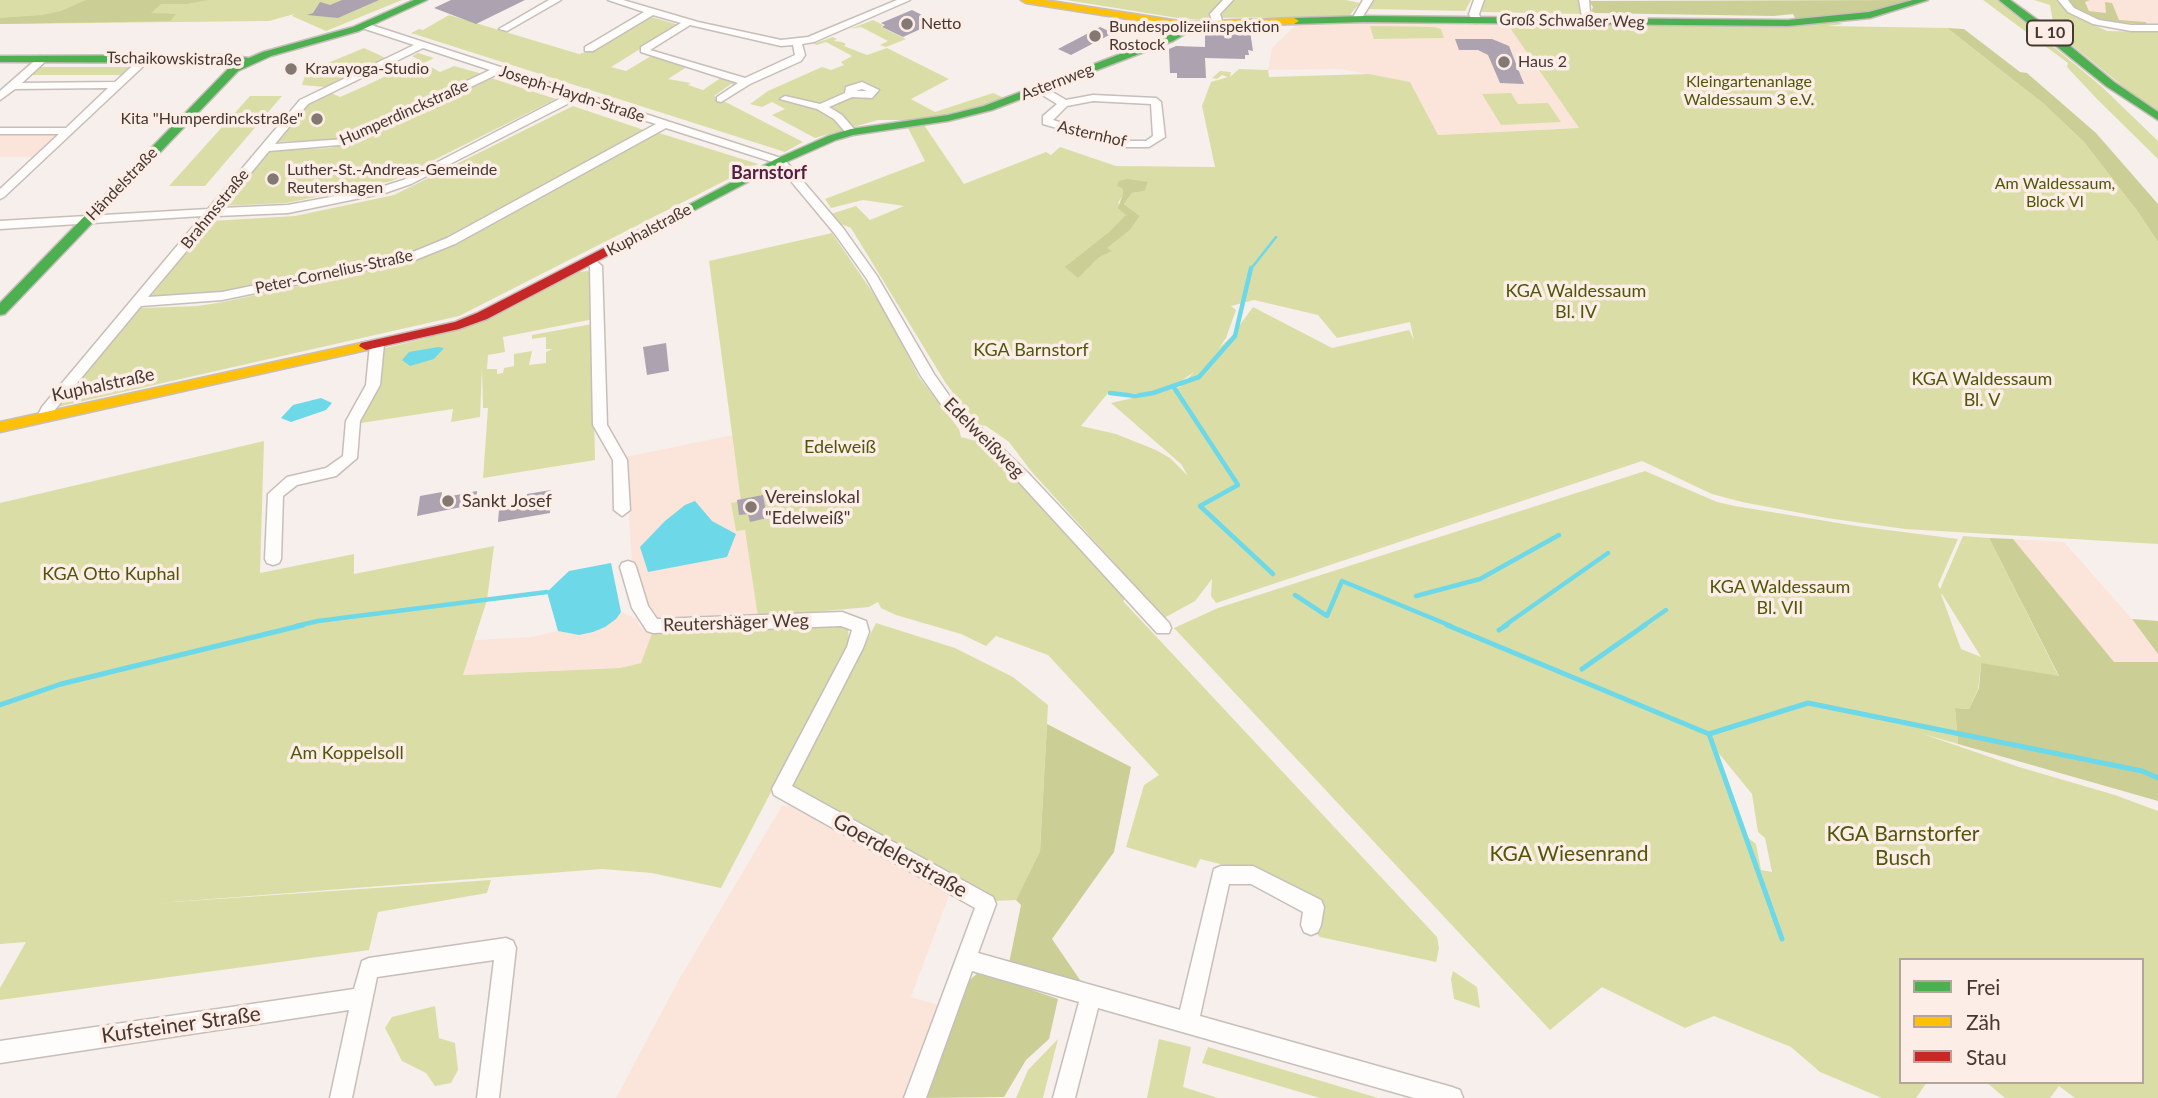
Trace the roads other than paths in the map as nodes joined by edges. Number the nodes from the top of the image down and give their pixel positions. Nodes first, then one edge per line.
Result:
1 (422, 0) edge
2 (556, 0) edge
3 (613, 0) edge
4 (905, 0) edge
5 (1027, 0) edge
6 (1228, 0) edge
7 (1368, 0) edge
8 (1479, 0) edge
9 (1584, 0) edge
10 (1923, 0) edge
11 (2004, 0) edge
12 (2063, 0) edge
13 (652, 11) junction
14 (1357, 19) junction
15 (1476, 20) junction
16 (689, 22) junction
17 (1588, 22) junction
18 (1218, 24) junction
19 (1185, 25) junction
20 (365, 26) junction
21 (2158, 28) edge
22 (504, 29) dead end
23 (797, 42) junction
24 (422, 46) junction
25 (589, 49) dead end
26 (44, 58) junction
27 (147, 58) junction
28 (0, 59) edge
29 (247, 61) junction
30 (498, 70) junction
31 (0, 82) edge
32 (746, 82) junction
33 (15, 84) junction
34 (119, 85) junction
35 (1040, 89) junction
36 (850, 94) dead end
37 (576, 95) junction
38 (0, 97) edge
39 (721, 99) dead end
40 (785, 99) dead end
41 (1064, 104) junction
42 (821, 107) junction
43 (922, 122) joint
44 (665, 124) junction
45 (2157, 129) edge
46 (0, 131) edge
47 (68, 131) junction
48 (851, 132) junction
49 (266, 148) junction
50 (780, 162) junction
51 (0, 195) edge
52 (212, 213) junction
53 (90, 218) junction
54 (0, 226) edge
55 (590, 260) junction
56 (139, 302) junction
57 (0, 311) edge
58 (377, 344) junction
59 (44, 417) junction
60 (0, 427) edge
61 (622, 510) dead end
62 (273, 559) dead end
63 (628, 567) dead end
64 (1163, 628) dead end
65 (781, 789) joint
66 (1311, 925) dead end
67 (964, 959) junction
68 (1091, 996) junction
69 (362, 998) junction
70 (1188, 1021) junction
71 (0, 1052) edge
72 (341, 1098) edge
73 (488, 1098) edge
74 (915, 1098) edge
75 (1064, 1098) edge
76 (1452, 1098) edge

1 - 20 main road, Tschaikowskistraße
2 - 22 street
3 - 13 street
4 - 23 street
5 - 19 main road, Groß Schwaßer Weg
6 - 18 street
7 - 14 street
8 - 15 street
9 - 17 street
10 - 17 main road, Groß Schwaßer Weg
11 - 45 main road, L 10
12 - 21 street
13 - 16 street
13 - 25 street
14 - 15 main road, Groß Schwaßer Weg
14 - 18 main road, Groß Schwaßer Weg
15 - 17 main road, Groß Schwaßer Weg
16 - 23 street
16 - 32 street
18 - 19 main road, Groß Schwaßer Weg
19 - 35 main road, Asternweg
20 - 24 street, Joseph-Haydn-Straße
20 - 29 main road, Tschaikowskistraße
23 - 32 street
24 - 30 street, Joseph-Haydn-Straße
24 - 49 street, Brahmsstraße
26 - 27 main road, Tschaikowskistraße
26 - 28 main road, Tschaikowskistraße
26 - 33 street
27 - 29 main road, Tschaikowskistraße
27 - 34 street
29 - 53 main road, Händelstraße
30 - 37 street, Joseph-Haydn-Straße
30 - 49 street, Humperdinckstraße
31 - 33 street, Tschaikowskistraße
32 - 39 street
33 - 34 street, Tschaikowskistraße
33 - 38 street
34 - 47 street
35 - 41 street, Asternhof
35 - 43 main road, Asternweg
36 - 42 street
37 - 44 street, Joseph-Haydn-Straße
37 - 52 street
40 - 42 street
41 - 41 street, Asternhof
42 - 48 street
43 - 48 main road, Kuphalstraße
44 - 50 street, Joseph-Haydn-Straße
44 - 56 street, Peter-Cornelius-Straße
46 - 47 street
47 - 51 street
48 - 50 main road, Kuphalstraße
49 - 52 street, Brahmsstraße
50 - 55 main road, Kuphalstraße
50 - 64 street, Edelweißweg
52 - 53 street
52 - 56 street, Brahmsstraße
53 - 54 street
53 - 57 main road, Händelstraße
55 - 58 main road, Kuphalstraße
55 - 61 street
56 - 59 street, Brahmsstraße
58 - 59 main road, Kuphalstraße
58 - 62 street
59 - 60 main road, Kuphalstraße
63 - 65 street, Reutershäger Weg
65 - 67 street, Goerdelerstraße
66 - 70 street
67 - 68 street
67 - 74 street, Goerdelerstraße
68 - 70 street
68 - 75 street
69 - 71 street, Kufsteiner Straße
69 - 72 street
69 - 73 street
70 - 76 street

